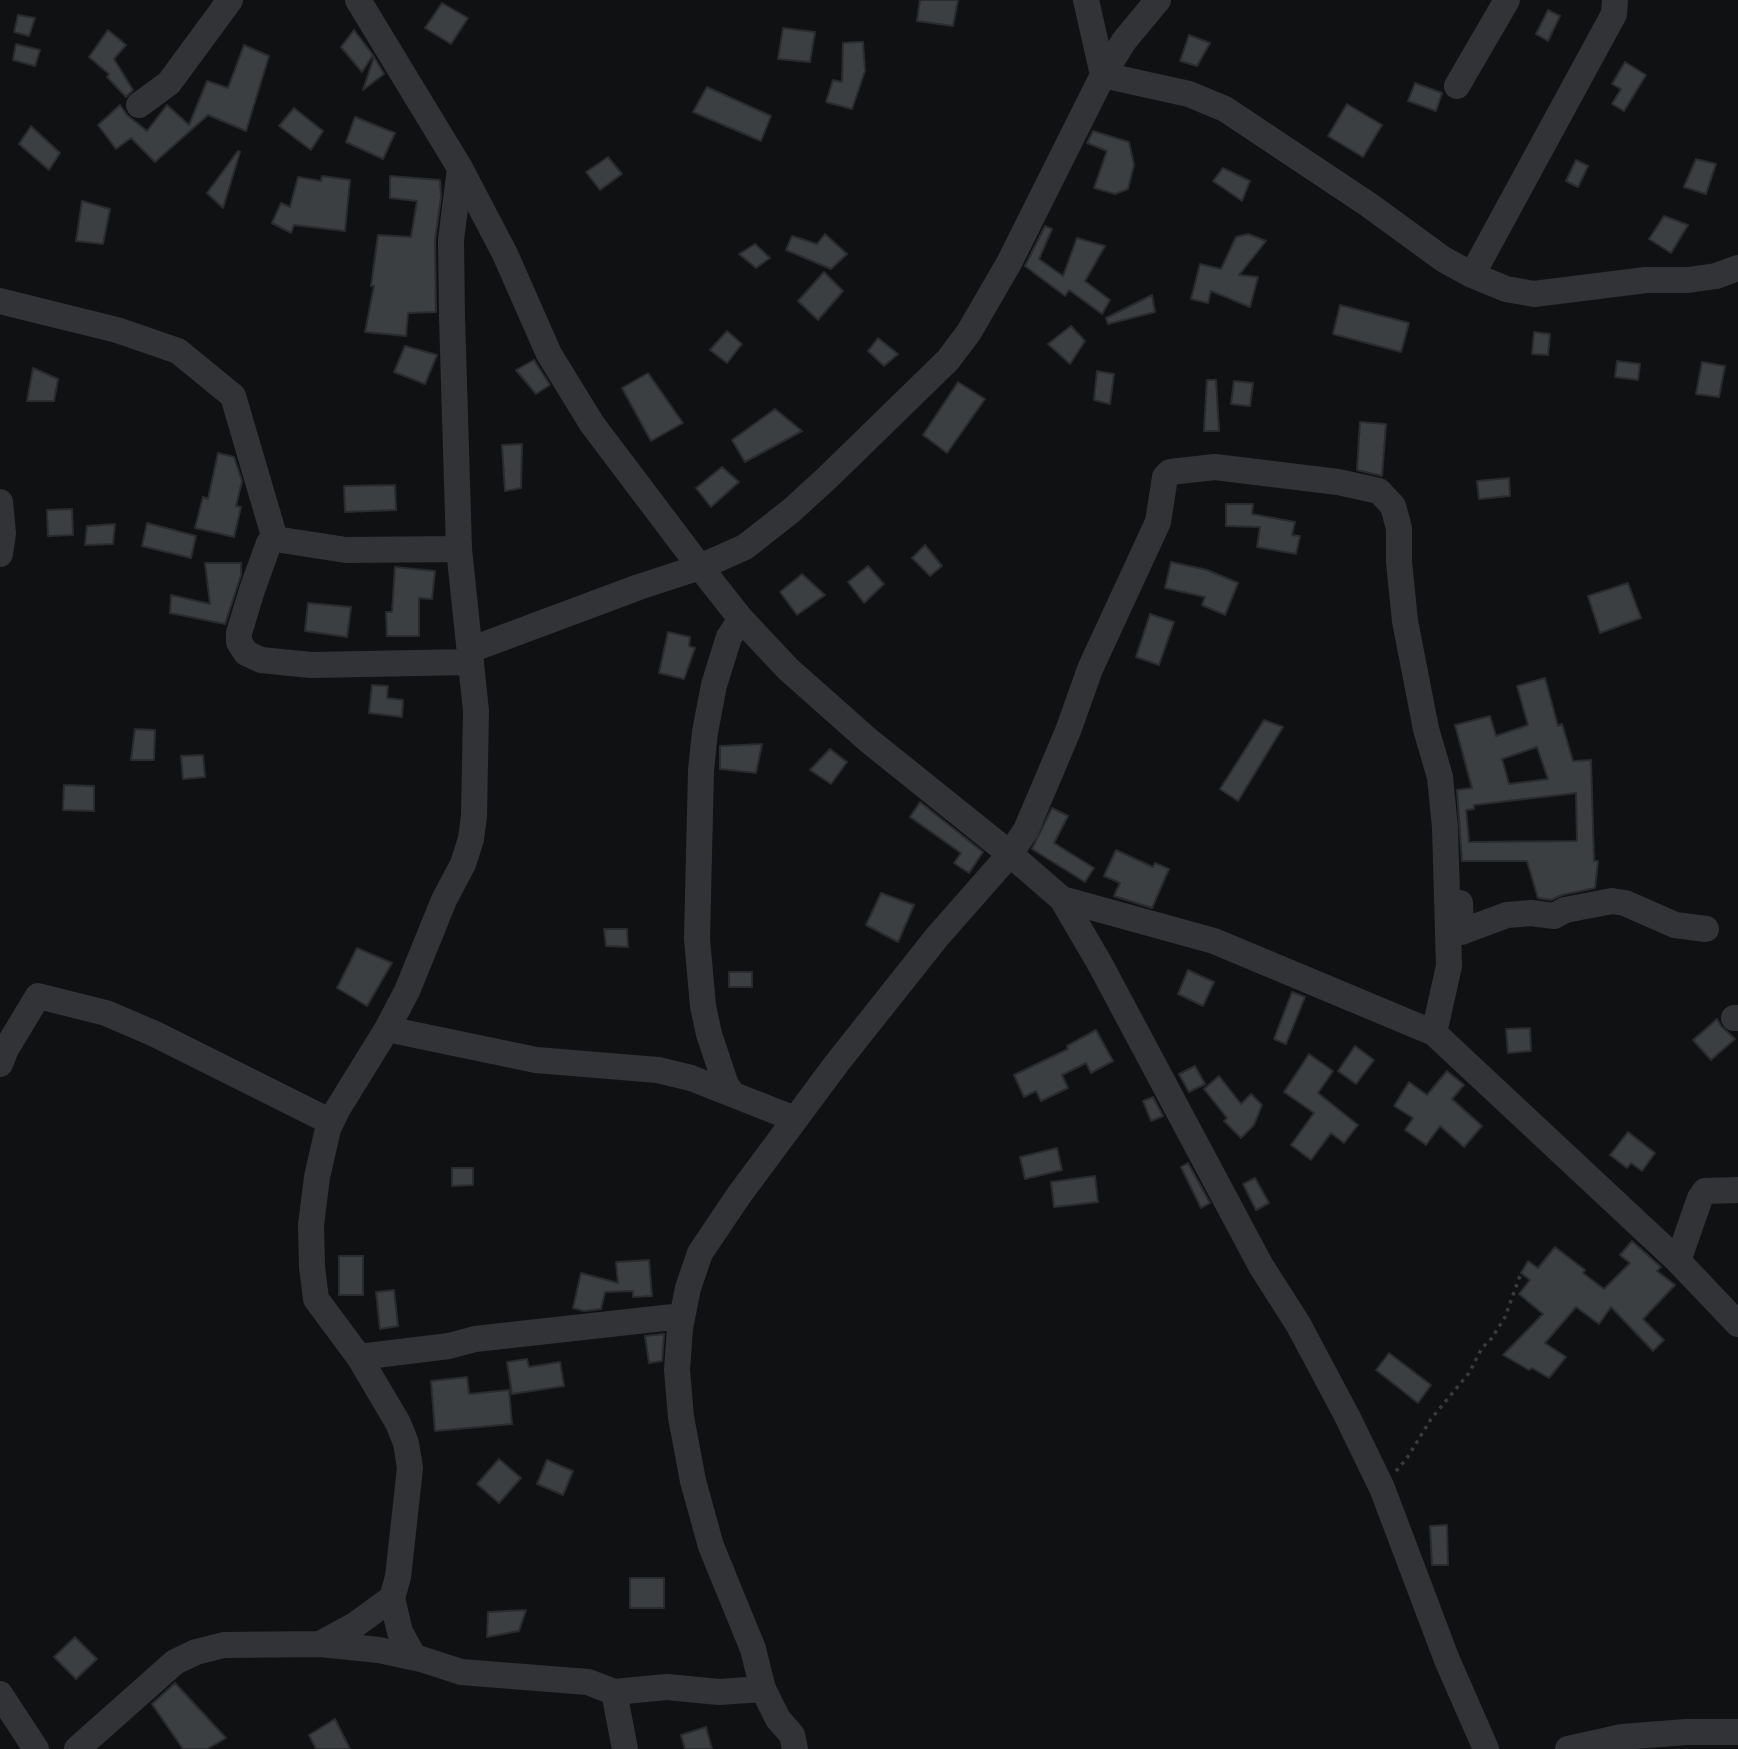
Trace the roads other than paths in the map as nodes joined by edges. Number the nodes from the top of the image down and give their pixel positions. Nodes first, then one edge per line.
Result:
1 (230, 0) edge
2 (358, 0) edge
3 (1086, 0) edge
4 (1158, 0) edge
5 (1507, 0) edge
6 (1615, 0) edge
7 (1103, 75) junction
8 (1457, 86) dead end
9 (139, 105) dead end
10 (460, 168) junction
11 (1738, 268) edge
12 (1472, 275) junction
13 (0, 302) edge
14 (0, 502) edge
15 (275, 539) junction
16 (459, 549) junction
17 (0, 554) edge
18 (700, 567) junction
19 (741, 619) junction
20 (470, 656) junction
21 (1010, 854) junction
22 (1447, 887) junction
23 (1062, 899) junction
24 (1706, 929) dead end
25 (387, 1030) junction
26 (1434, 1033) junction
27 (0, 1064) edge
28 (732, 1093) junction
29 (795, 1119) junction
30 (331, 1122) junction
31 (1738, 1190) edge
32 (1678, 1261) junction
33 (682, 1316) junction
34 (1738, 1324) edge
35 (359, 1357) junction
36 (392, 1598) junction
37 (320, 1644) junction
38 (414, 1657) junction
39 (763, 1689) junction
40 (614, 1692) junction
41 (0, 1695) edge
42 (1738, 1732) edge
43 (36, 1749) edge
44 (77, 1749) edge
45 (625, 1749) edge
46 (795, 1749) edge
47 (1486, 1749) edge
48 (1568, 1749) edge

1 - 9 street
2 - 10 street
3 - 7 street
4 - 7 street
5 - 8 street
6 - 12 street
7 - 12 street
7 - 18 street
10 - 16 street
10 - 18 street
11 - 12 street
13 - 15 street
14 - 17 street
15 - 16 street
15 - 20 street
16 - 20 street
18 - 19 street
18 - 20 street
19 - 21 street
19 - 28 street
20 - 25 street
21 - 22 street
21 - 23 street
21 - 29 street
22 - 24 street
22 - 26 street
23 - 26 street
23 - 47 street
25 - 28 street
25 - 30 street
26 - 32 street
27 - 30 street
28 - 29 street
29 - 33 street
30 - 35 street
31 - 32 street
32 - 34 street
33 - 35 street
33 - 39 street
35 - 36 street
36 - 37 street
36 - 38 street
37 - 38 street
37 - 44 street
38 - 40 street
39 - 40 street
39 - 46 street
40 - 45 street
41 - 43 street
42 - 48 street

